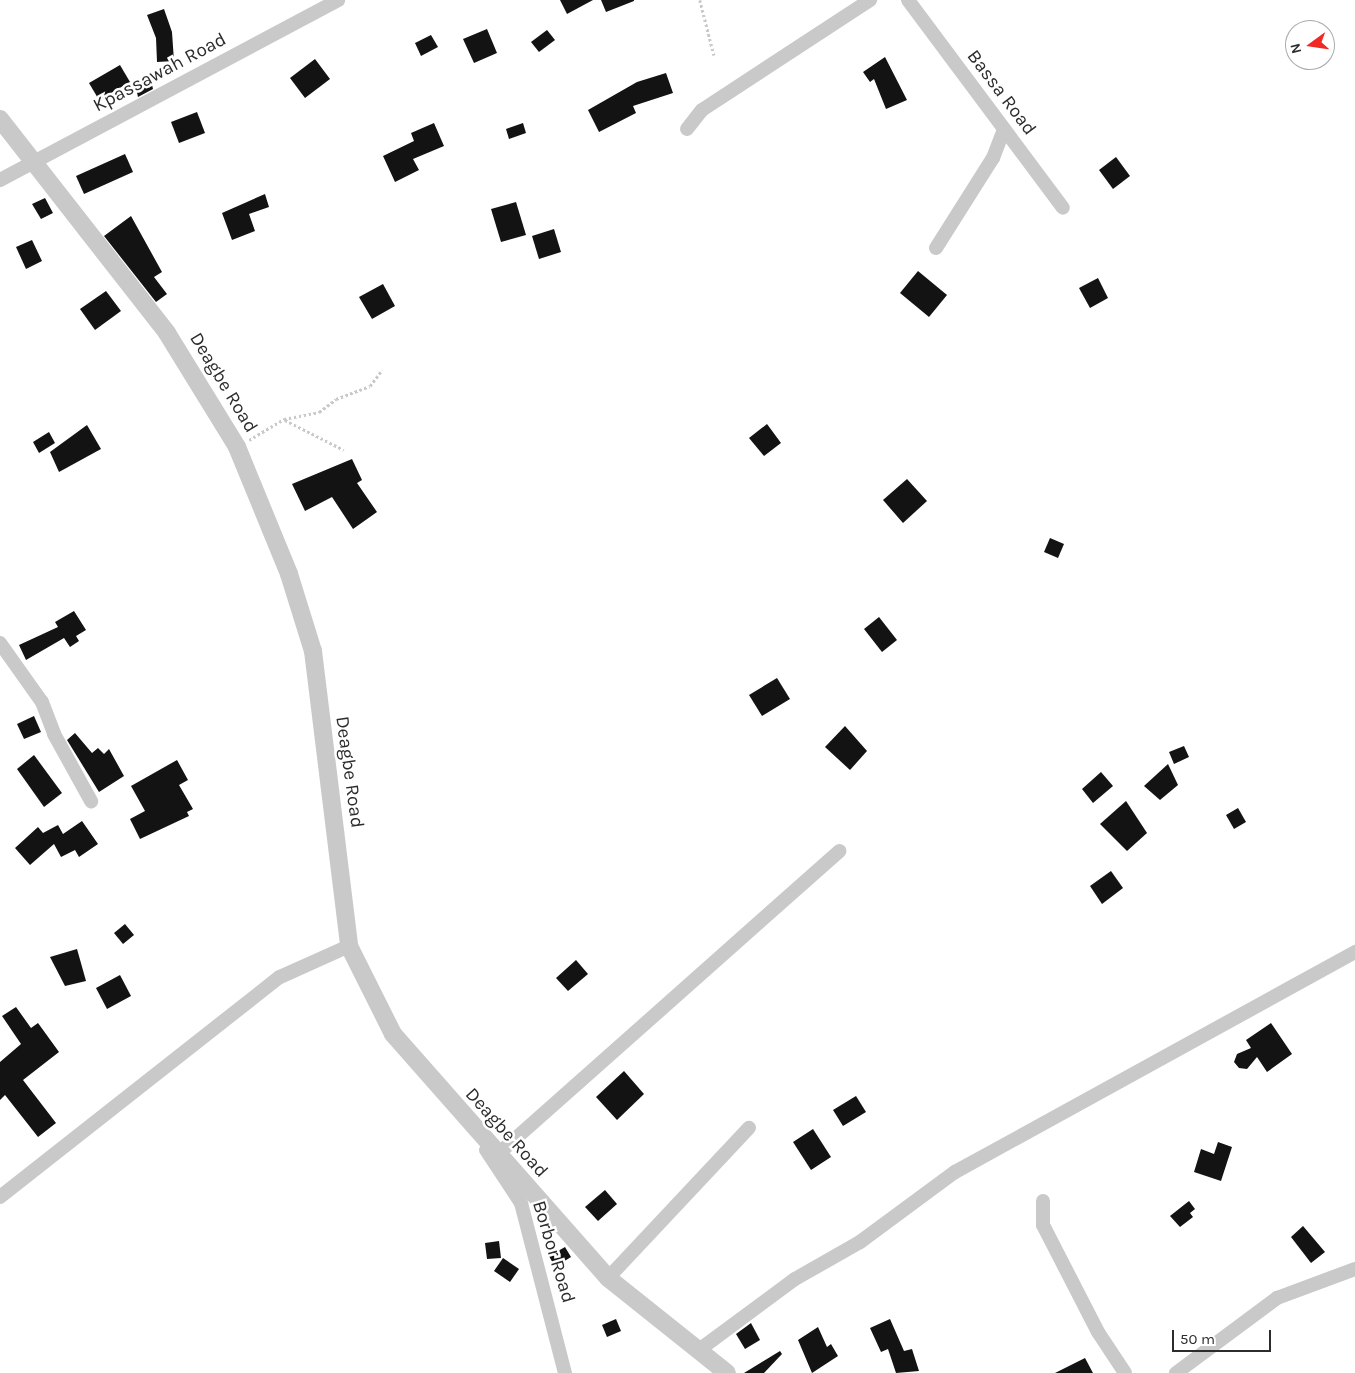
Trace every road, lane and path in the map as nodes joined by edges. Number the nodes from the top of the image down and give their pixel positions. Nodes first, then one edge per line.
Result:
1 (338, 0) edge
2 (700, 0) edge
3 (870, 0) edge
4 (908, 0) edge
5 (714, 55) dead end
6 (0, 119) edge
7 (687, 129) dead end
8 (1004, 129) junction
9 (31, 164) junction
10 (0, 180) edge
11 (1063, 208) dead end
12 (936, 248) dead end
13 (382, 370) dead end
14 (284, 419) junction
15 (238, 447) junction
16 (344, 450) dead end
17 (0, 643) edge
18 (91, 801) dead end
19 (839, 851) dead end
20 (349, 946) junction
21 (1355, 952) edge
22 (469, 1124) junction
23 (749, 1128) dead end
24 (497, 1155) junction
25 (0, 1197) edge
26 (1042, 1201) dead end
27 (1355, 1269) edge
28 (608, 1278) junction
29 (699, 1350) junction
30 (565, 1373) edge
31 (727, 1373) edge
32 (1125, 1373) edge
33 (1176, 1373) edge

1 - 9 street, Kpassawah Road
2 - 5 path
3 - 7 street
4 - 8 street, Bassa Road
6 - 9 street, Deagbe Road
8 - 11 street, Bassa Road
8 - 12 street
9 - 10 street, Kpassawah Road
9 - 15 street, Deagbe Road
13 - 14 path
14 - 15 path
14 - 16 path
15 - 20 street, Deagbe Road
17 - 18 street
19 - 24 street
20 - 22 street, Deagbe Road
20 - 25 street
21 - 29 street
22 - 24 street, Deagbe Road
22 - 30 street, Borbor Road
23 - 28 street
24 - 28 street, Deagbe Road
26 - 32 street
27 - 33 street
28 - 29 street, Deagbe Road
29 - 31 street, Deagbe Road

